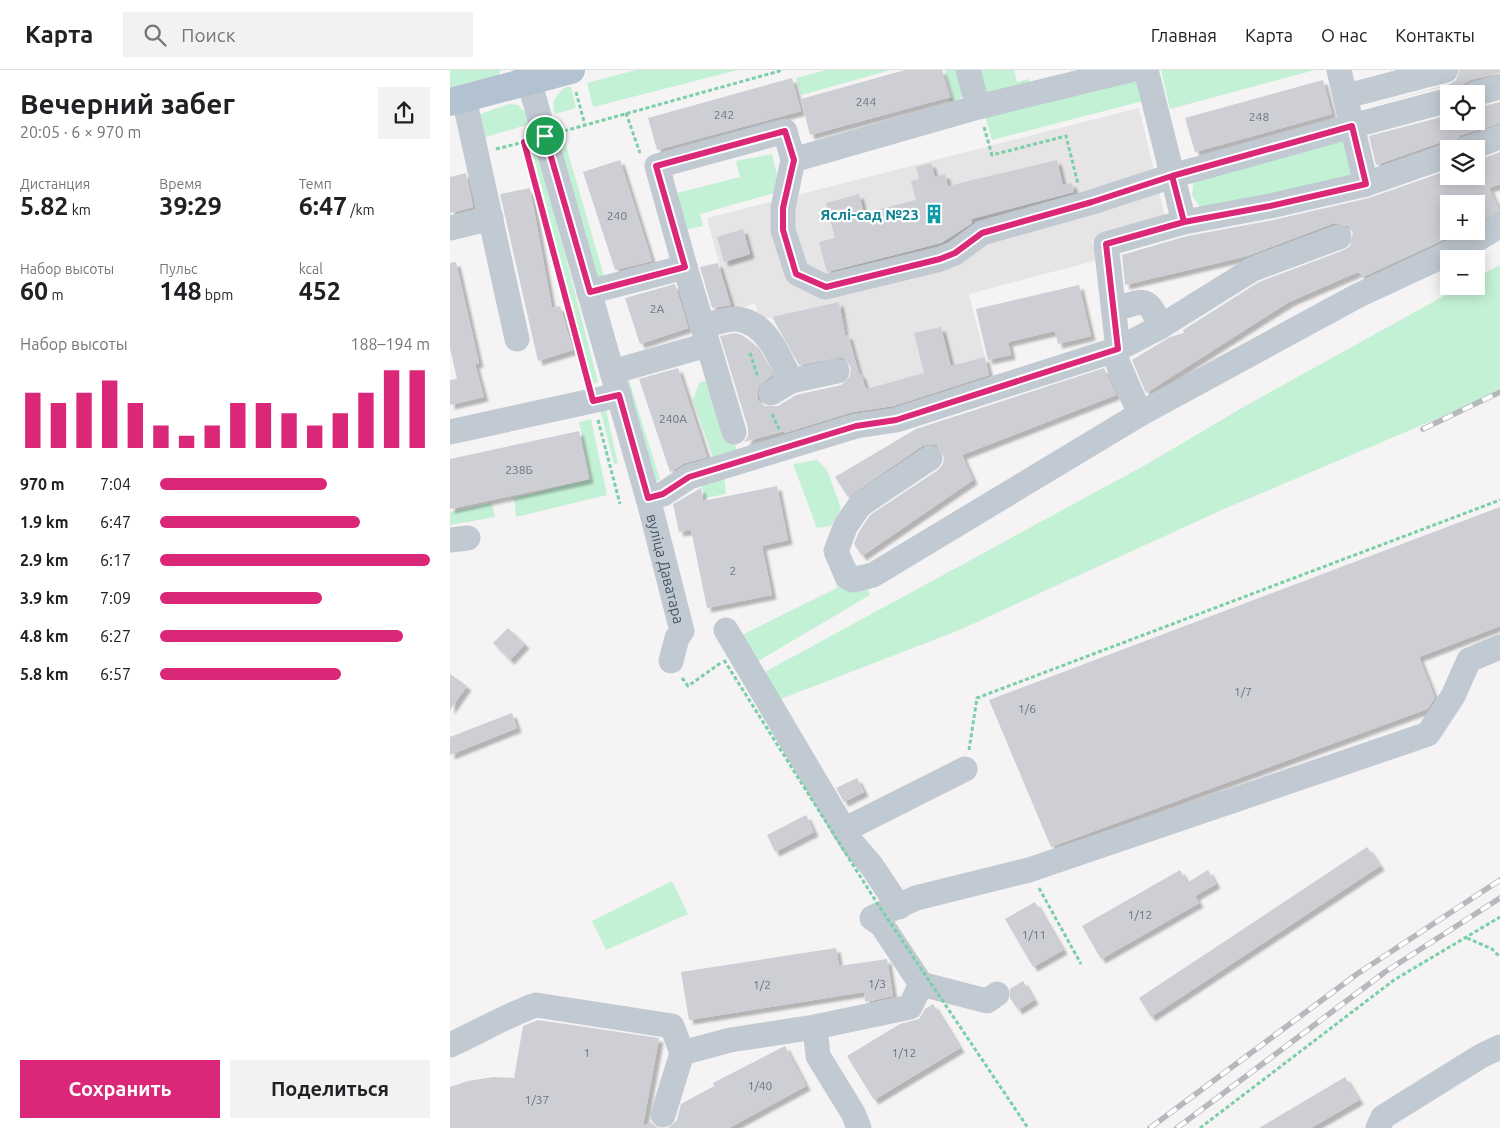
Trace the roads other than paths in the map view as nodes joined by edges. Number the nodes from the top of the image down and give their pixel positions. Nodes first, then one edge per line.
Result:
1 (570, 70) edge
2 (968, 70) edge
3 (1130, 70) edge
4 (1146, 70) edge
5 (1339, 70) edge
6 (1446, 70) edge
7 (528, 75) edge
8 (1500, 87) edge
9 (1485, 91) edge
10 (1347, 96) junction
11 (457, 100) edge
12 (1440, 102) edge
13 (978, 107) junction
14 (1352, 126) junction
15 (1500, 136) edge
16 (1485, 142) edge
17 (1440, 158) edge
18 (794, 160) junction
19 (1172, 176) junction
20 (1366, 184) junction
21 (491, 218) junction
22 (1184, 222) junction
23 (1500, 225) edge
24 (450, 228) edge
25 (1339, 238) dead end
26 (685, 267) junction
27 (590, 292) junction
28 (1114, 309) junction
29 (1160, 327) junction
30 (705, 336) junction
31 (517, 339) dead end
32 (1118, 349) junction
33 (837, 371) dead end
34 (615, 383) junction
35 (1140, 414) junction
36 (450, 432) edge
37 (734, 432) dead end
38 (930, 458) dead end
39 (648, 498) junction
40 (726, 630) dead end
41 (1500, 647) edge
42 (671, 661) road end
43 (965, 770) road end
44 (844, 830) junction
45 (899, 907) junction
46 (921, 984) junction
47 (997, 994) dead end
48 (815, 1027) junction
49 (450, 1045) edge
50 (1500, 1047) edge
51 (682, 1054) junction
52 (663, 1115) dead end
53 (859, 1128) edge
54 (1378, 1128) edge

1 - 7 main road
2 - 13 street
3 - 13 street
4 - 19 street
5 - 10 street
6 - 10 street
7 - 11 main road
7 - 27 street, вуліца Даватара
8 - 9 street
10 - 14 street
11 - 21 street
12 - 14 street
13 - 18 street
14 - 19 street
14 - 20 street
15 - 16 street
17 - 20 street
18 - 19 street
18 - 26 street
19 - 22 street
20 - 22 street
21 - 24 street
21 - 31 street
22 - 28 street
23 - 35 street
25 - 29 street
26 - 27 street
26 - 30 street
27 - 34 street, вуліца Даватара
28 - 29 street
28 - 32 street
29 - 32 street
30 - 33 street
30 - 34 street
30 - 37 street
32 - 35 street
32 - 39 street
34 - 36 street
34 - 39 street, вуліца Даватара
35 - 38 street
39 - 42 street, вуліца Даватара
40 - 44 street
41 - 45 street
43 - 44 street
44 - 45 street
45 - 46 street
46 - 47 street
46 - 48 street
48 - 51 street
48 - 53 street
49 - 51 street
50 - 54 street
51 - 52 street

